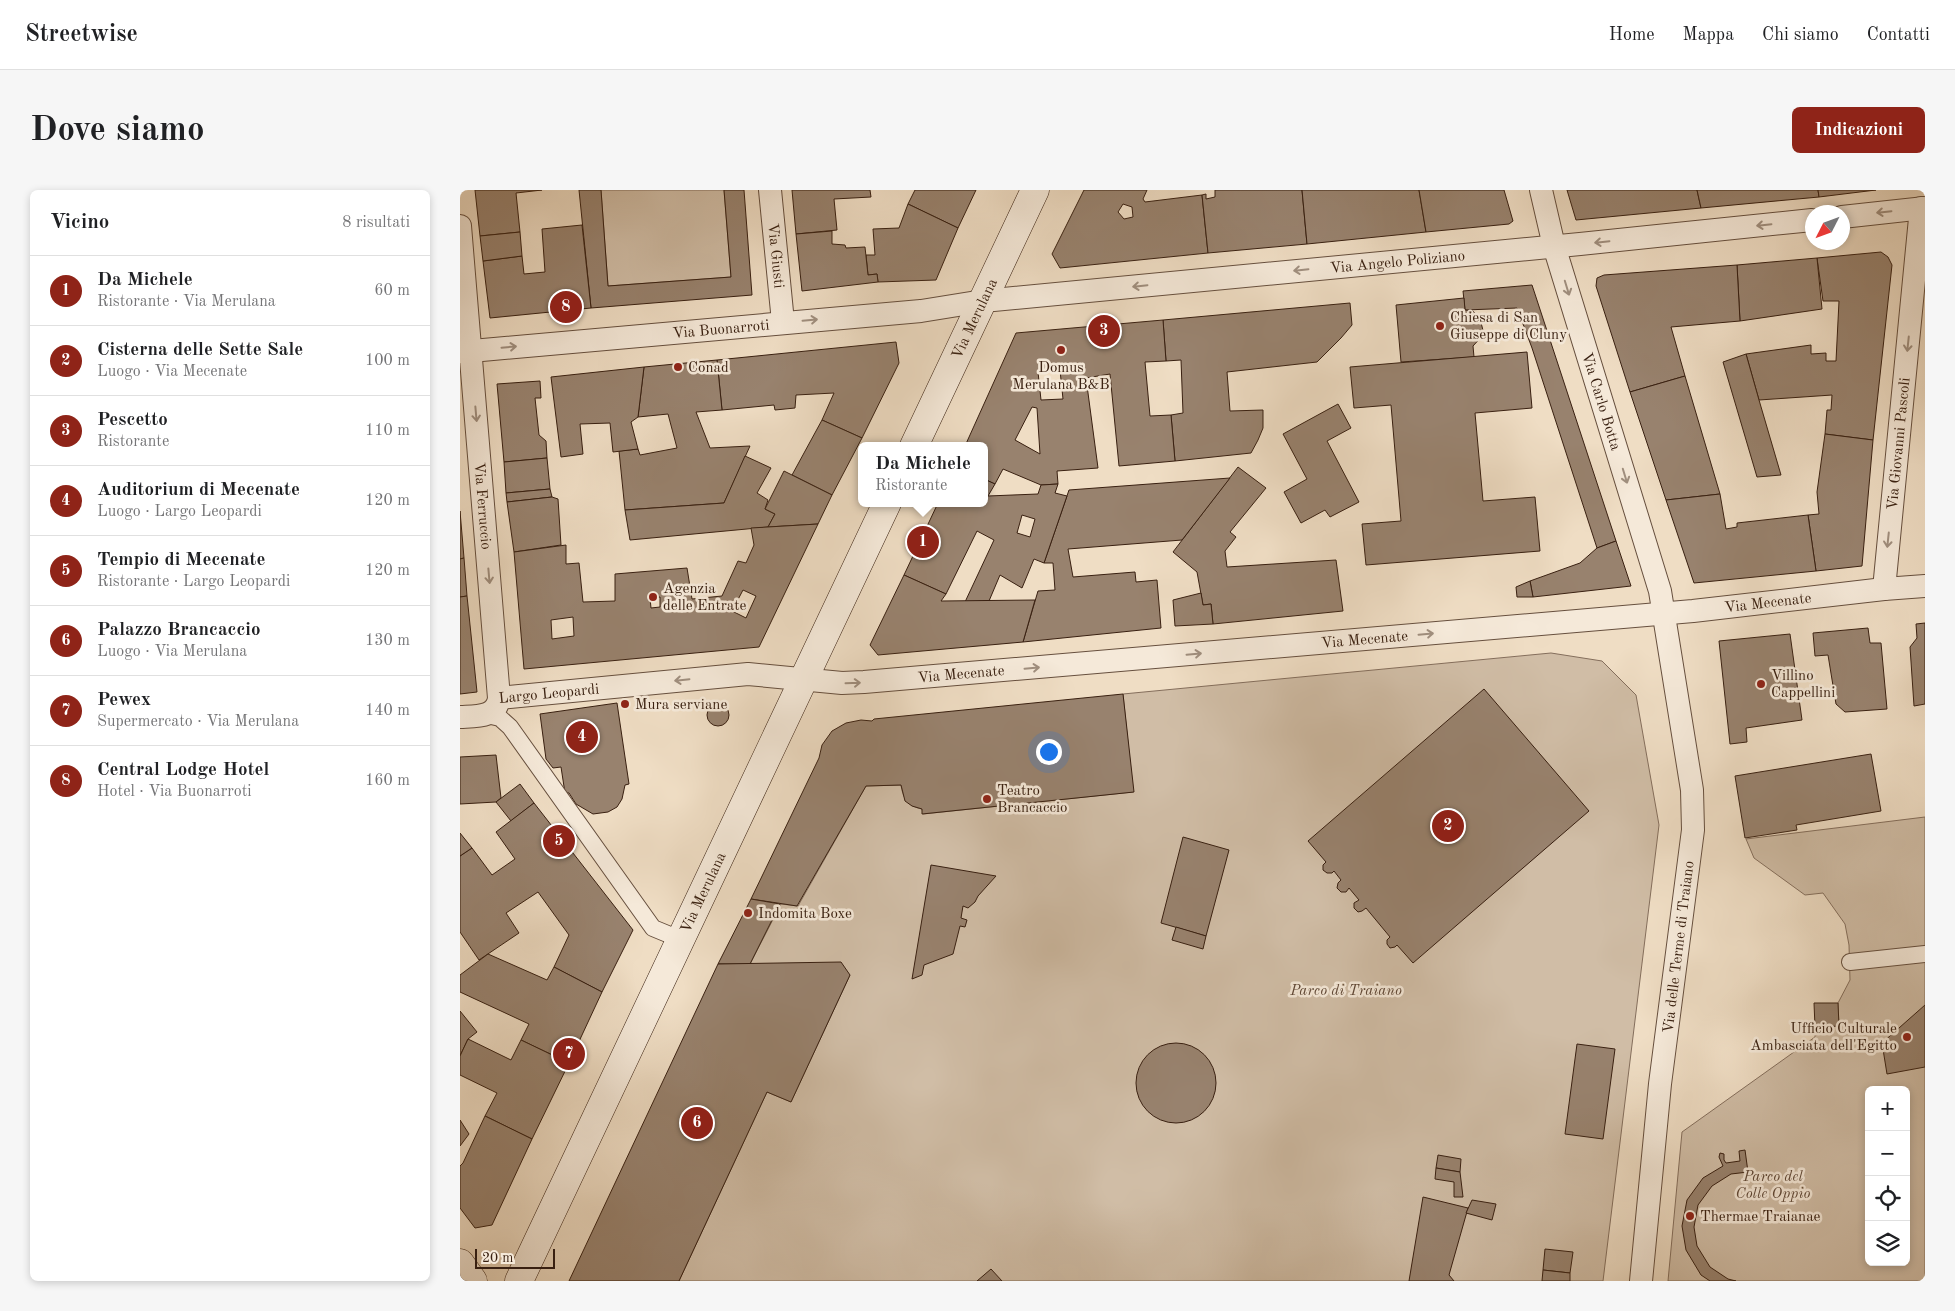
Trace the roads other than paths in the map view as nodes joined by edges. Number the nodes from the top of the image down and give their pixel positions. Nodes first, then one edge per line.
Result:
1 (770, 190) edge
2 (1035, 190) edge
3 (1541, 190) edge
4 (1923, 208) edge
5 (1850, 216) edge
6 (1805, 221) edge
7 (460, 226) edge
8 (1554, 246) junction
9 (983, 301) junction
10 (783, 322) junction
11 (465, 352) edge
12 (916, 442) edge
13 (885, 507) edge
14 (1925, 586) edge
15 (1884, 589) junction
16 (1663, 614) junction
17 (804, 679) junction
18 (493, 706) junction
19 (460, 717) edge
20 (682, 940) junction
21 (1925, 954) edge
22 (1850, 962) dead end
23 (460, 1263) edge
24 (473, 1281) edge
25 (519, 1281) edge
26 (1641, 1281) edge

1 - 10 street, Via Giusti
2 - 9 main road, Via Merulana
3 - 8 street, Via Carlo Botta
4 -> 5 street
4 -> 15 street, Via Giovanni Pascoli
6 -> 8 street, Via Angelo Poliziano
7 - 11 street, Via Ferruccio
8 -> 9 street, Via Angelo Poliziano
8 -> 16 street, Via Carlo Botta
10 -> 9 street, Via Buonarroti
9 - 12 main road, Via Merulana
11 -> 10 street, Via Buonarroti
11 -> 18 street, Via Ferruccio
13 - 17 main road, Via Merulana
14 - 15 street, Via Mecenate
15 - 16 street, Via Mecenate
17 -> 16 street, Via Mecenate
16 - 26 street, Via delle Terme di Traiano
17 -> 18 street, Largo Leopardi
17 - 20 main road, Via Merulana
18 - 19 street
18 - 20 street, Largo Leopardi
20 - 25 main road, Via Merulana
21 - 22 street
23 - 24 main road

